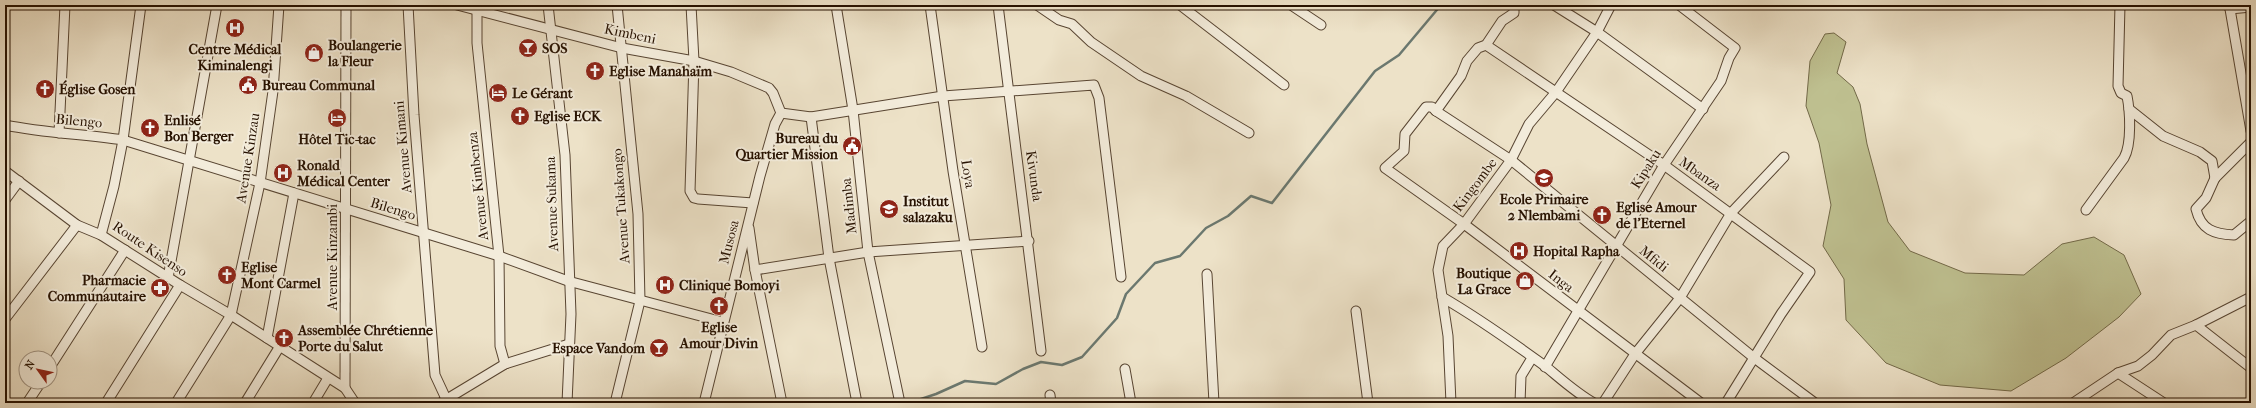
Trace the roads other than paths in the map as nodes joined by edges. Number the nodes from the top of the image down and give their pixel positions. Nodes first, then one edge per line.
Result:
1 (65, 5) edge
2 (141, 5) edge
3 (217, 5) edge
4 (279, 5) edge
5 (346, 5) edge
6 (408, 5) edge
7 (457, 5) edge
8 (548, 5) edge
9 (617, 5) edge
10 (691, 5) edge
11 (836, 5) edge
12 (930, 5) edge
13 (998, 5) edge
14 (1037, 5) edge
15 (1180, 5) edge
16 (1291, 5) edge
17 (1514, 5) edge
18 (1554, 5) edge
19 (1611, 5) edge
20 (1679, 5) edge
21 (2120, 5) edge
22 (2229, 7) edge
23 (2251, 7) edge
24 (477, 8) edge
25 (1321, 25) dead end
26 (550, 29) junction
27 (1597, 32) junction
28 (1486, 45) junction
29 (622, 48) junction
30 (694, 61) junction
31 (1284, 85) dead end
32 (1007, 90) junction
33 (1556, 92) junction
34 (943, 96) junction
35 (1703, 109) junction
36 (2129, 109) junction
37 (853, 110) junction
38 (1436, 111) junction
39 (781, 113) junction
40 (810, 117) junction
41 (5, 125) edge
42 (2251, 131) edge
43 (60, 133) junction
44 (1249, 133) dead end
45 (123, 140) junction
46 (2251, 142) edge
47 (1784, 157) dead end
48 (191, 160) junction
49 (1511, 160) junction
50 (1664, 165) junction
51 (5, 171) edge
52 (2214, 178) junction
53 (18, 181) junction
54 (260, 183) junction
55 (294, 193) junction
56 (5, 200) edge
57 (753, 203) junction
58 (346, 209) junction
59 (2086, 210) dead end
60 (1731, 213) junction
61 (748, 222) junction
62 (2251, 222) edge
63 (1464, 224) junction
64 (77, 225) junction
65 (424, 233) junction
66 (101, 235) junction
67 (1029, 240) junction
68 (967, 246) junction
69 (1616, 247) junction
70 (125, 250) junction
71 (868, 252) junction
72 (499, 256) junction
73 (829, 258) junction
74 (755, 270) junction
75 (1206, 274) dead end
76 (1121, 277) dead end
77 (168, 278) junction
78 (568, 281) junction
79 (180, 285) junction
80 (1442, 297) junction
81 (2251, 297) edge
82 (1680, 298) junction
83 (640, 301) junction
84 (1356, 311) dead end
85 (1578, 311) junction
86 (231, 314) junction
87 (5, 319) edge
88 (724, 322) junction
89 (2196, 325) junction
90 (267, 338) junction
91 (569, 344) junction
92 (280, 346) junction
93 (982, 347) dead end
94 (1041, 351) dead end
95 (1635, 354) junction
96 (58, 355) edge
97 (1753, 357) junction
98 (1532, 358) junction
99 (505, 364) junction
100 (1545, 367) junction
101 (2251, 368) edge
102 (1125, 369) dead end
103 (2118, 373) junction
104 (328, 378) junction
105 (345, 388) junction
106 (36, 390) edge
107 (1583, 400) edge
108 (445, 402) edge
109 (27, 403) edge
110 (106, 403) edge
111 (176, 403) edge
112 (245, 403) edge
113 (313, 403) edge
114 (355, 403) edge
115 (567, 403) edge
116 (615, 403) edge
117 (704, 403) edge
118 (782, 403) edge
119 (857, 403) edge
120 (900, 403) edge
121 (1131, 403) edge
122 (1214, 403) edge
123 (1368, 403) edge
124 (1451, 403) edge
125 (1520, 403) edge
126 (1594, 403) edge
127 (1603, 403) edge
128 (1701, 403) edge
129 (1726, 403) edge
130 (1815, 403) edge
131 (2073, 403) edge
132 (2164, 403) edge

1 - 43 street
2 - 45 street, Route Kisenso
3 - 48 street
4 - 54 street, Avenue Kinzau
5 - 58 street, Avenue Kinzambi
6 - 65 street, Avenue Kimani
7 - 24 street, Kimbeni
8 - 26 street, Avenue Sukama
9 - 29 street, Avenue Tukakongo
10 - 30 street
11 - 37 street, Madimba
12 - 34 street, Loya
13 - 32 street, Kivunda
14 - 44 street
15 - 31 street
16 - 25 street
17 - 28 street
18 - 27 street
19 - 27 street, Kingombe
20 - 35 street, Kipaku
21 - 36 street
22 - 23 street
22 - 42 street
24 - 26 street, Kimbeni
24 - 72 street, Avenue Kimbenza
26 - 29 street, Kimbeni
26 - 78 street, Avenue Sukama
27 - 33 street, Kingombe
27 - 35 street
28 - 33 street, Mbanza
28 - 38 street
29 - 30 street, Kimbeni
29 - 83 street, Avenue Tukakongo
30 - 39 street, Kimbeni
30 - 57 street
32 - 34 street
32 - 67 street, Kivunda
32 - 76 street
33 - 49 street, Kingombe
33 - 50 street, Mbanza
34 - 37 street
34 - 68 street, Loya
35 - 50 street, Kipaku
36 - 52 street
36 - 59 street
37 - 40 street
37 - 71 street, Madimba
38 - 49 street, Mfidi
38 - 63 street, Inga
39 - 40 street
39 - 57 street, Musosa
40 - 73 street
41 - 43 street, Bilengo
43 - 45 street, Bilengo
45 - 48 street, Bilengo
45 - 66 street, Route Kisenso
46 - 52 street
47 - 60 street
48 - 54 street, Bilengo
48 - 77 street
49 - 63 street, Kingombe
49 - 69 street, Mfidi
50 - 60 street, Mbanza
50 - 69 street, Kipaku
51 - 53 street
52 - 62 street
53 - 56 street
53 - 64 street
54 - 55 street, Bilengo
54 - 86 street, Avenue Kinzau
55 - 58 street, Bilengo
55 - 90 street
57 - 61 street, Musosa
58 - 65 street, Bilengo
58 - 105 street, Avenue Kinzambi
60 - 82 street
60 - 97 street, Mbanza
61 - 74 street
61 - 88 street, Musosa
63 - 80 street, Kingombe
63 - 85 street, Inga
64 - 66 street
64 - 87 street
65 - 72 street, Bilengo
65 - 108 street, Avenue Kimani
66 - 70 street, Route Kisenso
67 - 68 street
67 - 94 street, Kivunda
68 - 71 street
68 - 93 street, Loya
69 - 82 street, Mfidi
69 - 85 street, Kipaku
70 - 77 street, Route Kisenso
70 - 96 street
71 - 73 street
71 - 120 street, Madimba
72 - 78 street, Bilengo
72 - 99 street, Avenue Kimbenza
73 - 74 street
73 - 119 street
74 - 118 street
75 - 122 street
77 - 79 street, Route Kisenso
78 - 83 street, Bilengo
78 - 91 street, Avenue Sukama
79 - 86 street, Route Kisenso
79 - 110 street
80 - 98 street
80 - 124 street, Kingombe
81 - 89 street
82 - 95 street
82 - 97 street, Mfidi
83 - 88 street, Bilengo
83 - 116 street, Avenue Tukakongo
84 - 123 street
85 - 95 street, Inga
85 - 100 street, Kipaku
86 - 90 street, Route Kisenso
86 - 111 street, Avenue Kinzau
88 - 117 street, Musosa
89 - 101 street
89 - 103 street
90 - 92 street, Route Kisenso
91 - 99 street
91 - 115 street, Avenue Sukama
92 - 104 street, Route Kisenso
92 - 112 street
95 - 127 street
95 - 128 street, Inga
97 - 129 street
97 - 130 street, Mfidi
98 - 100 street
98 - 125 street
99 - 108 street
100 - 107 street
102 - 121 street
103 - 131 street
103 - 132 street
104 - 105 street, Route Kisenso
104 - 113 street
105 - 114 street, Route Kisenso
106 - 109 street
107 - 126 street

